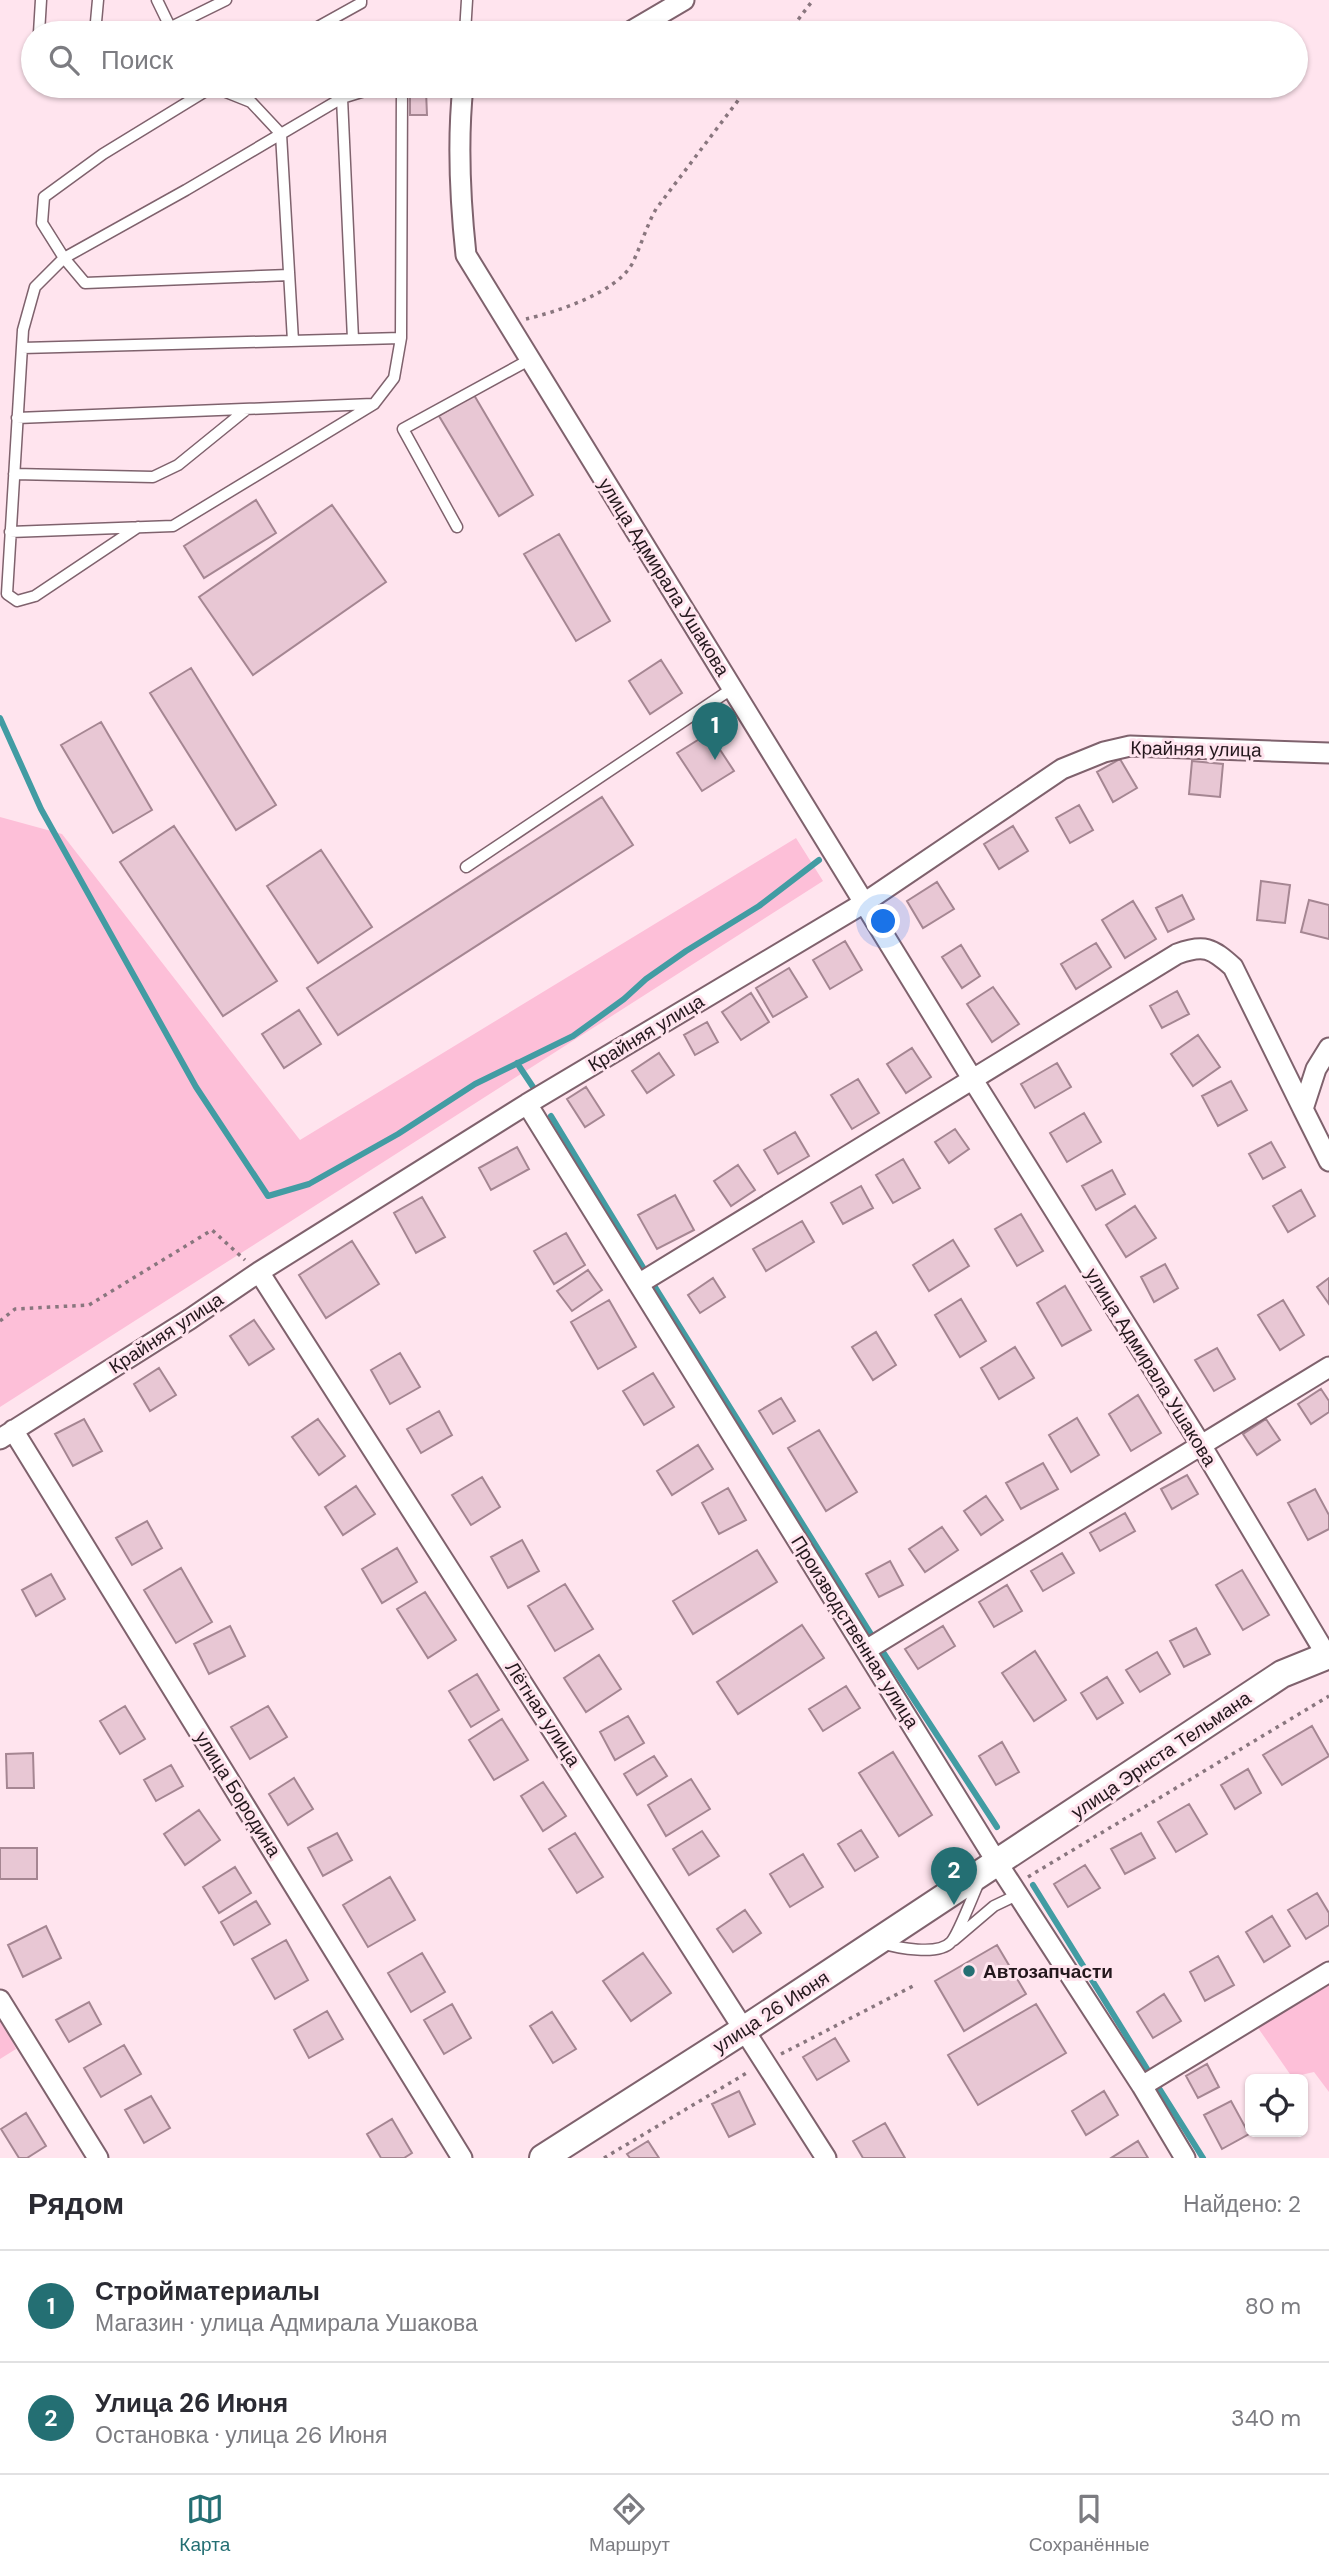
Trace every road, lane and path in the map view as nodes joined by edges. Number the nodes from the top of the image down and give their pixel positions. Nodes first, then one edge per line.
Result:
1 (41, 0) edge
2 (98, 0) edge
3 (157, 0) edge
4 (361, 0) edge
5 (467, 0) edge
6 (684, 0) edge
7 (813, 0) edge
8 (222, 1) edge
9 (39, 21) edge
10 (96, 21) edge
11 (168, 21) edge
12 (188, 21) edge
13 (329, 21) edge
14 (466, 21) edge
15 (648, 21) edge
16 (797, 21) edge
17 (194, 98) edge
18 (242, 98) edge
19 (342, 98) joint
20 (402, 98) edge
21 (462, 98) edge
22 (740, 98) edge
23 (281, 134) junction
24 (64, 258) junction
25 (289, 275) junction
26 (511, 330) junction
27 (401, 338) junction
28 (353, 339) junction
29 (293, 341) junction
30 (22, 348) junction
31 (529, 360) junction
32 (373, 404) junction
33 (247, 409) junction
34 (17, 418) junction
35 (14, 474) junction
36 (138, 527) junction
37 (457, 527) dead end
38 (10, 532) junction
39 (733, 688) junction
40 (1329, 753) edge
41 (466, 867) dead end
42 (864, 903) junction
43 (1329, 1048) edge
44 (973, 1080) junction
45 (527, 1104) junction
46 (1303, 1109) junction
47 (1329, 1161) edge
48 (258, 1272) junction
49 (640, 1283) junction
50 (0, 1321) edge
51 (1329, 1367) edge
52 (7, 1434) edge
53 (1200, 1445) junction
54 (866, 1650) junction
55 (1328, 1656) edge
56 (1329, 1696) edge
57 (991, 1868) junction
58 (1015, 1891) junction
59 (878, 1942) junction
60 (951, 1943) junction
61 (1329, 1972) edge
62 (0, 2000) edge
63 (745, 2029) junction
64 (1142, 2086) junction
65 (98, 2158) edge
66 (462, 2158) edge
67 (543, 2158) edge
68 (826, 2158) edge
69 (1185, 2158) edge

1 - 9 lane
2 - 10 lane
3 - 11 lane
4 - 13 lane
5 - 14 lane
6 - 15 street
7 - 16 path
8 - 12 lane
17 - 24 lane
18 - 23 lane
19 - 23 lane
19 - 28 lane
20 - 27 lane
21 - 26 street, улица Адмирала Ушакова
22 - 26 path
23 - 24 lane
23 - 25 lane
24 - 25 lane
24 - 30 lane
25 - 29 lane
26 - 31 street, улица Адмирала Ушакова
27 - 28 lane
27 - 32 lane
28 - 29 lane
29 - 30 lane
30 - 34 lane
31 - 37 lane
31 - 39 street, улица Адмирала Ушакова
32 - 33 lane
32 - 36 lane
33 - 34 lane
33 - 35 lane
34 - 35 lane
35 - 38 lane
36 - 38 lane
36 - 38 lane
39 - 41 lane
39 - 42 street, улица Адмирала Ушакова
40 - 42 street, Крайняя улица
42 - 44 street, улица Адмирала Ушакова
42 - 45 street, Крайняя улица
43 - 46 street
44 - 46 street
44 - 49 street
44 - 53 street, улица Адмирала Ушакова
45 - 48 street, Крайняя улица
45 - 49 street, Производственная улица
46 - 47 street
48 - 50 path
48 - 52 street, Крайняя улица
48 - 63 street, Лётная улица
49 - 54 street, Производственная улица
51 - 53 street
52 - 66 street, улица Бородина
53 - 54 street
53 - 55 street, улица Адмирала Ушакова
54 - 57 street, Производственная улица
55 - 57 main road, улица Эрнста Тельмана
56 - 58 path
57 - 58 street, Производственная улица
57 - 59 main road, улица 26 Июня
57 - 60 lane
58 - 60 lane
58 - 64 street, Производственная улица
59 - 60 lane
59 - 63 main road, улица 26 Июня
61 - 64 street
62 - 65 street
63 - 67 main road, улица 26 Июня
63 - 68 street, Лётная улица
64 - 69 street, Производственная улица

